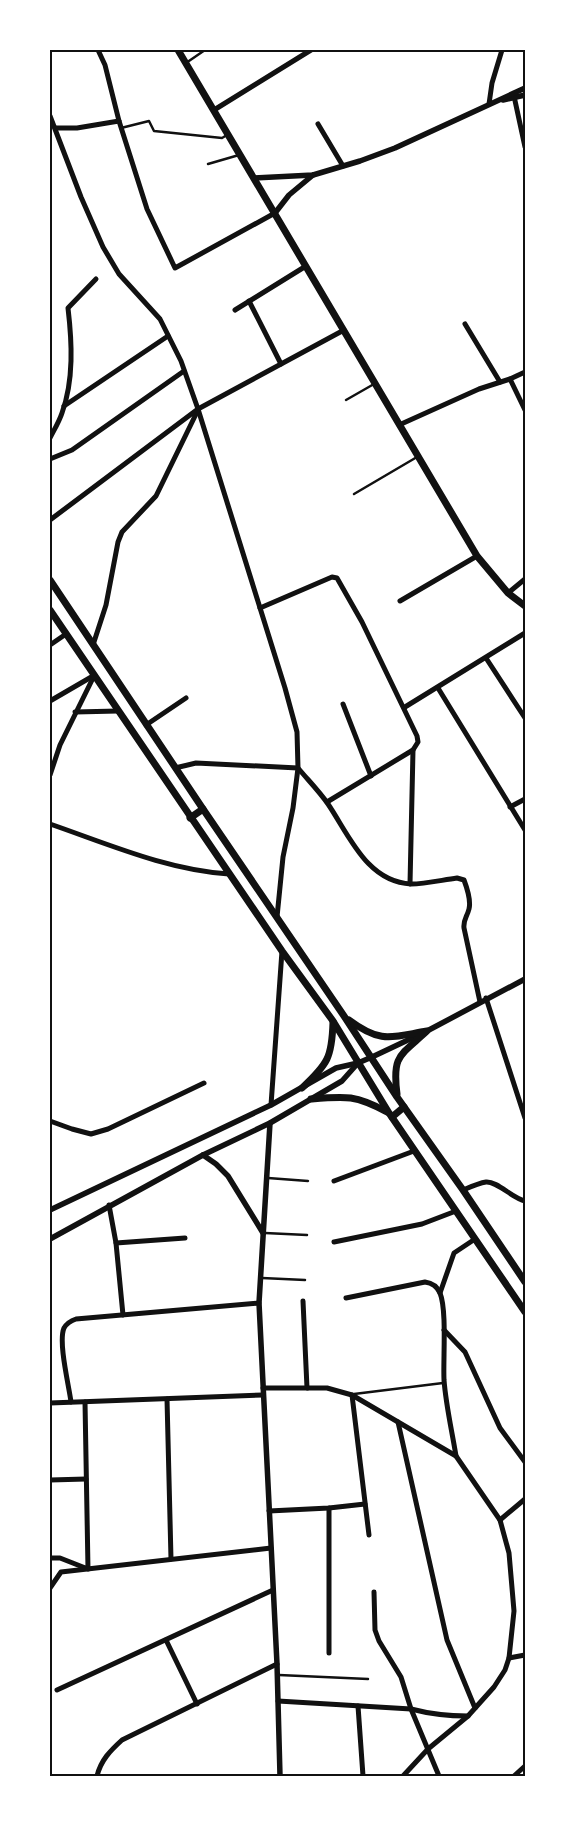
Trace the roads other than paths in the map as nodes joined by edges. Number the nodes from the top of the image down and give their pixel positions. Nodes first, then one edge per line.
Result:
1 (98, 50) edge
2 (178, 50) edge
3 (205, 50) edge
4 (311, 50) edge
5 (502, 50) edge
6 (186, 62) junction
7 (525, 88) edge
8 (514, 95) junction
9 (525, 95) edge
10 (489, 104) junction
11 (214, 110) junction
12 (50, 116) edge
13 (119, 121) junction
14 (318, 124) dead end
15 (56, 128) junction
16 (121, 128) junction
17 (228, 134) junction
18 (525, 147) edge
19 (240, 154) junction
20 (208, 164) dead end
21 (342, 166) junction
22 (313, 175) junction
23 (254, 178) junction
24 (275, 213) junction
25 (306, 266) junction
26 (96, 279) dead end
27 (249, 301) junction
28 (235, 310) dead end
29 (465, 324) dead end
30 (344, 330) junction
31 (168, 336) junction
32 (281, 364) junction
33 (184, 372) junction
34 (525, 372) edge
35 (510, 379) junction
36 (500, 382) junction
37 (375, 384) junction
38 (346, 400) dead end
39 (64, 406) junction
40 (198, 409) junction
41 (525, 410) edge
42 (400, 425) junction
43 (50, 438) edge
44 (418, 457) junction
45 (50, 459) edge
46 (354, 494) dead end
47 (50, 520) edge
48 (477, 556) junction
49 (525, 579) edge
50 (50, 580) edge
51 (508, 592) junction
52 (400, 601) dead end
53 (525, 606) edge
54 (260, 608) junction
55 (50, 610) edge
56 (525, 633) edge
57 (66, 634) junction
58 (50, 645) edge
59 (93, 645) junction
60 (486, 658) junction
61 (94, 676) junction
62 (438, 688) junction
63 (186, 698) dead end
64 (50, 701) edge
65 (343, 704) dead end
66 (405, 707) junction
67 (118, 711) junction
68 (75, 712) junction
69 (525, 718) edge
70 (146, 725) junction
71 (413, 750) junction
72 (175, 768) junction
73 (298, 768) junction
74 (50, 775) edge
75 (370, 776) junction
76 (525, 799) edge
77 (327, 802) junction
78 (510, 807) junction
79 (203, 809) junction
80 (190, 818) junction
81 (50, 824) edge
82 (525, 830) edge
83 (229, 874) junction
84 (410, 884) junction
85 (277, 917) junction
86 (282, 951) junction
87 (525, 979) edge
88 (483, 1000) junction
89 (344, 1016) junction
90 (332, 1021) junction
91 (427, 1030) junction
92 (372, 1057) junction
93 (358, 1063) junction
94 (204, 1083) dead end
95 (302, 1088) junction
96 (397, 1097) junction
97 (311, 1099) junction
98 (271, 1105) junction
99 (404, 1107) junction
100 (390, 1115) junction
101 (525, 1118) edge
102 (50, 1121) edge
103 (270, 1123) junction
104 (414, 1150) junction
105 (202, 1155) junction
106 (267, 1178) junction
107 (308, 1181) dead end
108 (334, 1181) dead end
109 (463, 1190) junction
110 (525, 1201) edge
111 (110, 1205) junction
112 (50, 1210) edge
113 (456, 1211) junction
114 (263, 1233) junction
115 (307, 1235) dead end
116 (50, 1238) edge
117 (186, 1238) dead end
118 (475, 1238) junction
119 (334, 1242) dead end
120 (116, 1243) junction
121 (260, 1278) junction
122 (305, 1280) dead end
123 (525, 1282) edge
124 (440, 1293) junction
125 (346, 1298) dead end
126 (303, 1301) dead end
127 (259, 1303) junction
128 (525, 1312) edge
129 (123, 1315) junction
130 (443, 1330) junction
131 (444, 1382) junction
132 (263, 1388) junction
133 (307, 1388) junction
134 (263, 1395) junction
135 (352, 1395) junction
136 (167, 1399) junction
137 (71, 1402) junction
138 (85, 1402) junction
139 (50, 1403) edge
140 (398, 1422) junction
141 (456, 1456) junction
142 (525, 1462) edge
143 (50, 1480) edge
144 (86, 1480) junction
145 (525, 1499) edge
146 (365, 1504) junction
147 (329, 1508) junction
148 (270, 1511) junction
149 (500, 1520) junction
150 (369, 1535) dead end
151 (271, 1548) junction
152 (50, 1558) edge
153 (171, 1559) junction
154 (88, 1568) junction
155 (50, 1588) edge
156 (274, 1590) junction
157 (374, 1592) dead end
158 (166, 1640) junction
159 (329, 1653) dead end
160 (525, 1655) edge
161 (509, 1658) junction
162 (277, 1664) junction
163 (278, 1675) junction
164 (368, 1679) dead end
165 (57, 1690) dead end
166 (278, 1701) junction
167 (197, 1704) junction
168 (358, 1706) junction
169 (476, 1708) junction
170 (411, 1709) junction
171 (468, 1716) junction
172 (428, 1749) junction
173 (525, 1766) edge
174 (97, 1776) edge
175 (280, 1776) edge
176 (363, 1776) edge
177 (403, 1776) edge
178 (439, 1776) edge
179 (514, 1776) edge

1 - 13 street
2 - 6 main road
3 - 6 lane
4 - 11 street
5 - 10 street
6 - 11 main road
7 - 8 street
8 - 9 street
8 - 10 street
8 - 18 street
10 - 21 street
11 - 17 main road
12 - 15 street
13 - 15 street
13 - 16 street
14 - 21 street
15 - 31 street
16 - 17 lane
16 - 24 street
17 - 19 main road
19 - 20 lane
19 - 23 main road
21 - 22 street
22 - 23 street
22 - 24 street
23 - 24 main road
24 - 25 main road
25 - 27 street
25 - 30 main road
26 - 39 street
27 - 28 street
27 - 32 street
29 - 36 street
30 - 32 street
30 - 37 main road
31 - 33 street
31 - 39 street
32 - 40 street
33 - 40 street
33 - 45 street
34 - 35 street
35 - 36 street
35 - 41 street
36 - 42 street
37 - 38 lane
37 - 42 main road
39 - 43 street
40 - 47 street
40 - 54 street
40 - 59 street
42 - 44 main road
44 - 46 lane
44 - 48 main road
48 - 51 main road
48 - 52 street
49 - 51 street
50 - 59 main road
51 - 53 main road
54 - 66 street
54 - 73 street
55 - 57 main road
56 - 60 street
57 - 58 street
57 - 61 main road
59 - 70 main road
60 - 62 street
60 - 69 street
61 - 64 street
61 - 67 main road
61 - 68 street
62 - 66 street
62 - 78 street
63 - 70 street
65 - 75 street
66 - 71 street
67 - 68 street
67 - 80 main road
68 - 74 street
70 - 72 main road
71 - 75 street
71 - 84 street
72 - 73 street
72 - 79 main road
73 - 77 street
73 - 85 street
75 - 77 street
76 - 78 street
77 - 84 street
78 - 82 street
79 - 80 main road
79 - 85 main road
80 - 83 main road
81 - 83 street
83 - 86 main road
84 - 88 street
85 - 89 main road
86 - 90 main road
86 - 98 street
87 - 88 street
88 - 91 street
88 - 101 street
89 - 91 main road
89 - 92 main road
90 - 93 main road
90 - 95 main road
91 - 92 street
91 - 96 main road
92 - 93 street
92 - 96 main road
93 - 95 street
93 - 97 street
93 - 100 main road
94 - 102 street
95 - 98 street
96 - 99 main road
97 - 100 main road
97 - 103 street
98 - 112 street
99 - 100 main road
99 - 109 main road
100 - 104 main road
103 - 105 street
103 - 106 street
104 - 108 street
104 - 113 main road
105 - 111 street
105 - 114 street
106 - 107 lane
106 - 114 street
109 - 110 street
109 - 123 main road
111 - 116 street
111 - 120 street
113 - 118 main road
113 - 119 street
114 - 115 lane
114 - 121 street
117 - 120 street
118 - 124 street
118 - 128 main road
120 - 129 street
121 - 122 lane
121 - 127 street
124 - 125 street
124 - 130 street
126 - 133 street
127 - 129 street
127 - 132 street
129 - 137 street
130 - 131 street
130 - 142 street
131 - 135 lane
131 - 141 street
132 - 133 street
132 - 134 street
133 - 135 street
134 - 136 street
134 - 148 street
135 - 140 street
135 - 146 street
136 - 138 street
136 - 153 street
137 - 138 street
137 - 139 street
138 - 144 street
140 - 141 street
140 - 169 street
141 - 149 street
143 - 144 street
144 - 154 street
145 - 149 street
146 - 147 street
146 - 150 street
147 - 148 street
147 - 159 street
148 - 151 street
149 - 161 street
151 - 153 street
151 - 156 street
152 - 154 street
153 - 154 street
154 - 155 street
156 - 158 street
156 - 162 street
157 - 170 street
158 - 165 street
158 - 167 street
160 - 161 street
161 - 169 street
162 - 163 street
162 - 167 street
163 - 164 lane
163 - 166 street
166 - 168 street
166 - 175 street
167 - 174 street
168 - 170 street
168 - 176 street
169 - 171 street
170 - 171 street
170 - 172 street
171 - 172 street
172 - 177 street
172 - 178 street
173 - 179 street

